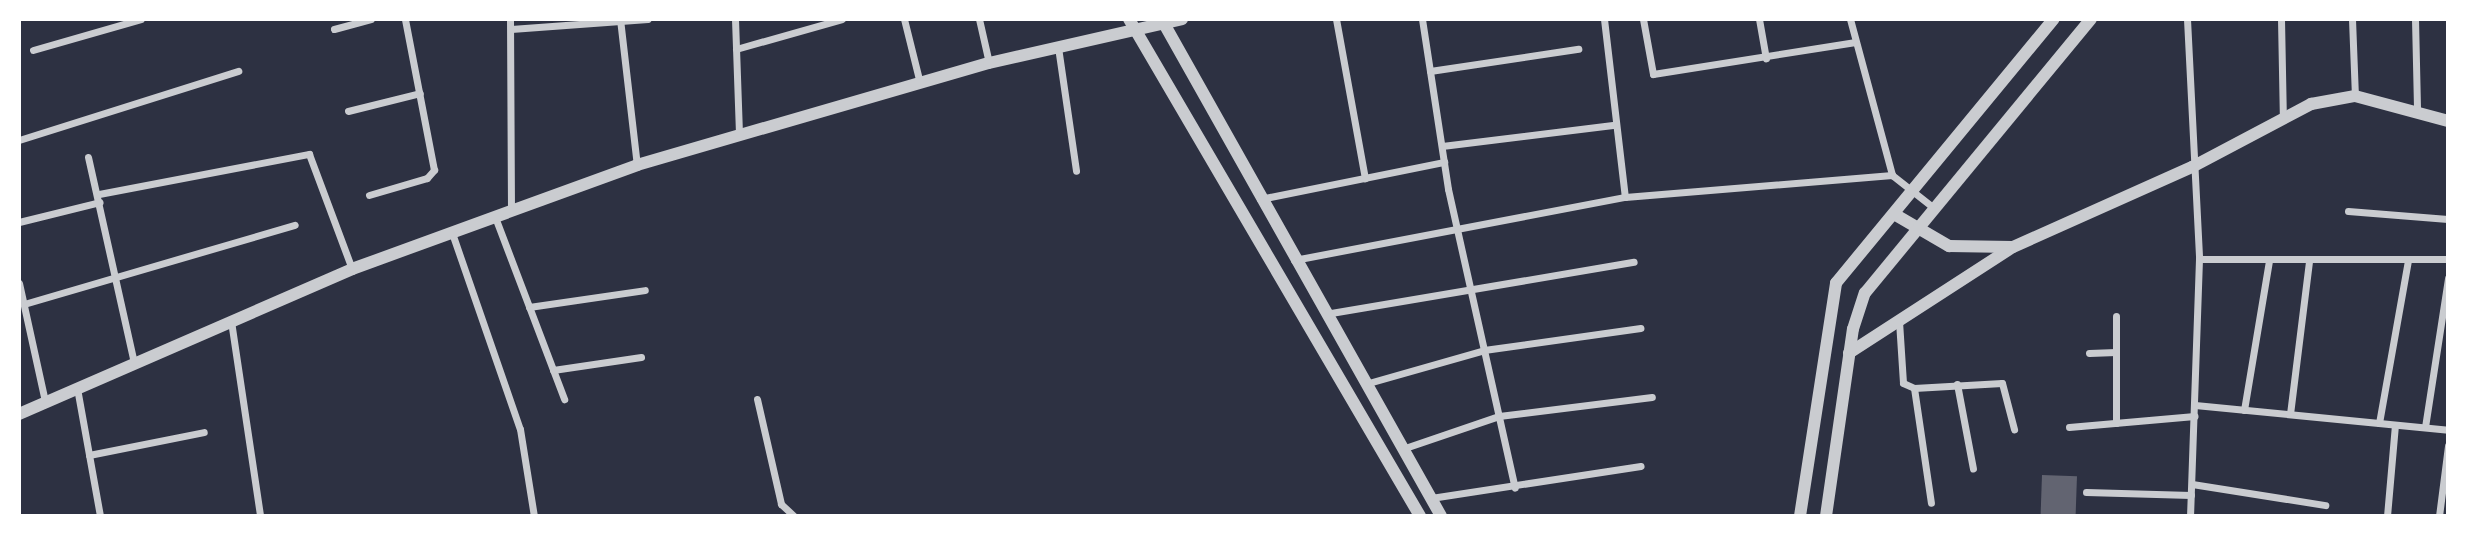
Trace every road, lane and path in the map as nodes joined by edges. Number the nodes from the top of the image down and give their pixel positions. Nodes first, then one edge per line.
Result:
1 (107, 19) edge
2 (141, 19) edge
3 (371, 19) edge
4 (405, 19) edge
5 (510, 19) edge
6 (648, 19) edge
7 (734, 19) edge
8 (842, 19) edge
9 (904, 19) edge
10 (979, 19) edge
11 (1182, 19) edge
12 (1336, 19) edge
13 (1422, 19) edge
14 (1604, 19) edge
15 (1643, 19) edge
16 (1759, 19) edge
17 (1850, 19) edge
18 (2054, 19) edge
19 (2091, 19) edge
20 (2187, 19) edge
21 (2281, 19) edge
22 (2352, 19) edge
23 (2415, 19) edge
24 (620, 20) edge
25 (1163, 22) edge
26 (1131, 24) edge
27 (110, 28) junction
28 (334, 29) dead end
29 (511, 29) junction
30 (1855, 42) junction
31 (1058, 47) junction
32 (736, 49) junction
33 (1578, 49) dead end
34 (33, 50) dead end
35 (1766, 58) junction
36 (989, 63) junction
37 (238, 71) dead end
38 (1430, 71) junction
39 (919, 83) junction
40 (419, 93) junction
41 (2355, 96) junction
42 (2417, 109) junction
43 (348, 111) dead end
44 (2283, 119) junction
45 (2448, 121) edge
46 (1613, 125) junction
47 (739, 136) junction
48 (19, 140) edge
49 (1442, 146) junction
50 (88, 157) dead end
51 (1444, 162) junction
52 (637, 165) junction
53 (2192, 167) junction
54 (1076, 171) dead end
55 (1892, 176) junction
56 (1365, 178) junction
57 (1914, 192) junction
58 (369, 195) dead end
59 (1625, 197) junction
60 (99, 198) junction
61 (1259, 199) junction
62 (512, 211) junction
63 (2348, 211) dead end
64 (1938, 212) junction
65 (1894, 214) junction
66 (495, 217) junction
67 (2448, 219) edge
68 (19, 222) edge
69 (296, 225) dead end
70 (1457, 226) junction
71 (1915, 231) junction
72 (452, 233) junction
73 (2013, 247) junction
74 (2199, 259) junction
75 (2448, 259) edge
76 (1294, 260) junction
77 (2269, 260) junction
78 (2408, 260) junction
79 (2309, 261) junction
80 (1634, 262) dead end
81 (352, 269) junction
82 (116, 277) junction
83 (2448, 278) edge
84 (19, 283) edge
85 (1471, 288) junction
86 (645, 290) dead end
87 (24, 304) junction
88 (529, 307) junction
89 (1324, 314) junction
90 (2116, 316) dead end
91 (1899, 320) junction
92 (231, 321) junction
93 (1640, 328) dead end
94 (1484, 351) junction
95 (2116, 352) junction
96 (1849, 353) junction
97 (2089, 353) dead end
98 (641, 357) dead end
99 (134, 363) junction
100 (553, 370) junction
101 (1365, 384) junction
102 (1957, 384) junction
103 (76, 388) junction
104 (1914, 388) junction
105 (1652, 397) dead end
106 (564, 399) dead end
107 (757, 399) dead end
108 (45, 401) junction
109 (2195, 405) junction
110 (2244, 410) junction
111 (19, 414) edge
112 (2290, 414) junction
113 (1499, 416) junction
114 (2195, 416) junction
115 (2116, 423) junction
116 (2379, 423) junction
117 (2395, 425) junction
118 (2069, 427) dead end
119 (2426, 427) junction
120 (2014, 429) dead end
121 (2448, 430) edge
122 (204, 432) dead end
123 (2448, 446) edge
124 (1402, 449) junction
125 (89, 455) junction
126 (1642, 466) dead end
127 (1973, 469) dead end
128 (2192, 484) junction
129 (1515, 488) junction
130 (2086, 492) dead end
131 (2191, 495) junction
132 (1431, 498) junction
133 (1931, 503) dead end
134 (2325, 505) dead end
135 (100, 516) edge
136 (260, 516) edge
137 (534, 516) edge
138 (794, 516) edge
139 (1420, 516) edge
140 (1441, 516) edge
141 (1800, 516) edge
142 (1826, 516) edge
143 (2190, 516) edge
144 (2387, 516) edge
145 (2439, 516) edge

1 - 27 street
2 - 27 street
3 - 28 street
4 - 40 street
5 - 29 street
6 - 24 street
7 - 32 street
8 - 32 street
9 - 39 street
10 - 36 street
11 - 25 street
12 - 56 street
13 - 38 street
14 - 46 street
15 - 35 street
16 - 35 street
17 - 30 street
18 - 57 street
19 - 64 street
20 - 53 street
21 - 44 street
22 - 41 street
23 - 42 street
24 - 29 street
24 - 52 street
25 - 26 street
25 - 61 street
26 - 31 street
26 - 139 street
27 - 34 street
29 - 62 street
30 - 35 street
30 - 55 street
31 - 36 street
31 - 54 street
32 - 47 street
33 - 38 street
36 - 39 street
37 - 48 street
38 - 49 street
39 - 47 street
40 - 43 street
40 - 58 street
41 - 42 street
41 - 44 street
42 - 45 street
44 - 53 street
46 - 49 street
46 - 59 street
47 - 52 street
49 - 51 street
50 - 60 street
51 - 56 street
51 - 70 street
52 - 62 street
53 - 73 street
53 - 74 street
55 - 57 street
55 - 59 street
56 - 61 street
57 - 64 street
57 - 65 street
59 - 70 street
60 - 68 street
60 - 81 street
60 - 82 street
61 - 76 street
62 - 66 street
63 - 67 street
64 - 71 street
65 - 71 street
65 - 141 street
66 - 72 street
66 - 88 street
69 - 82 street
70 - 76 street
70 - 85 street
71 - 73 street
71 - 96 street
72 - 81 street
72 - 137 street
73 - 91 street
74 - 77 street
74 - 109 street
75 - 78 street
76 - 89 street
77 - 79 street
77 - 110 street
78 - 79 street
78 - 116 street
79 - 112 street
80 - 85 street
81 - 92 street
82 - 87 street
82 - 99 street
83 - 119 street
84 - 87 street
85 - 89 street
85 - 94 street
86 - 88 street
87 - 108 street
88 - 100 street
89 - 101 street
90 - 95 street
91 - 96 street
91 - 104 street
92 - 99 street
92 - 136 street
93 - 94 street
94 - 101 street
94 - 113 street
95 - 97 street
95 - 115 street
96 - 142 street
98 - 100 street
99 - 103 street
100 - 106 street
101 - 124 street
102 - 104 street
102 - 120 street
102 - 127 street
103 - 108 street
103 - 125 street
104 - 133 street
105 - 113 street
107 - 138 street
108 - 111 street
109 - 110 street
109 - 114 street
110 - 112 street
112 - 116 street
113 - 124 street
113 - 129 street
114 - 115 street
114 - 128 street
115 - 118 street
116 - 117 street
117 - 119 street
117 - 144 street
119 - 121 street
122 - 125 street
123 - 145 street
124 - 132 street
125 - 135 street
126 - 129 street
128 - 131 street
128 - 134 street
129 - 132 street
130 - 131 street
131 - 143 street
132 - 140 street

